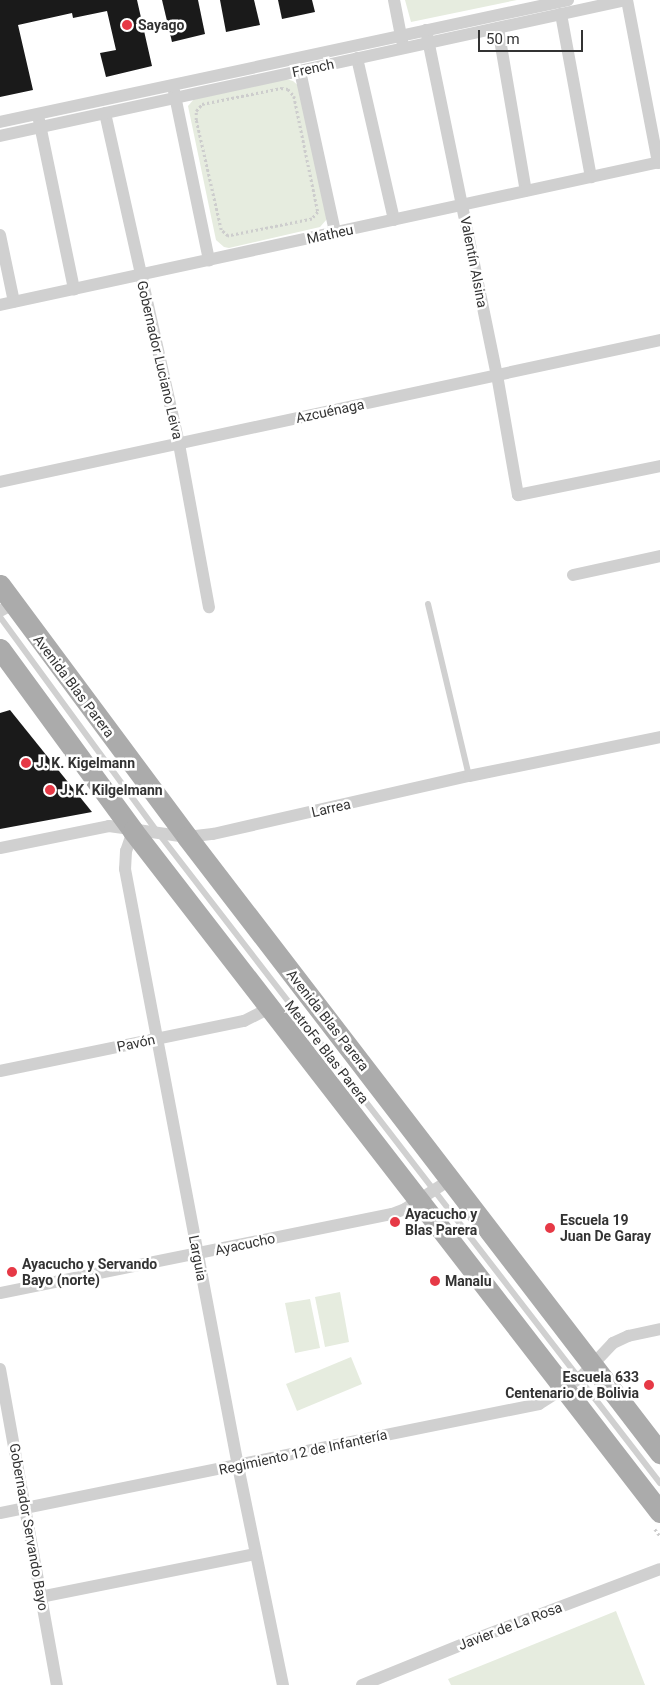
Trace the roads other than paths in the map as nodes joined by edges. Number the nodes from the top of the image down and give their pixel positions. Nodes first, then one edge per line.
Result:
1 (394, 0) edge
2 (568, 0) edge
3 (626, 0) edge
4 (561, 14) junction
5 (498, 28) junction
6 (426, 30) junction
7 (401, 35) junction
8 (429, 43) junction
9 (404, 48) junction
10 (357, 58) junction
11 (300, 71) junction
12 (172, 85) junction
13 (175, 98) junction
14 (38, 114) junction
15 (105, 114) junction
16 (0, 122) edge
17 (40, 128) junction
18 (0, 136) edge
19 (659, 162) edge
20 (591, 177) junction
21 (526, 191) junction
22 (463, 205) junction
23 (394, 220) junction
24 (335, 232) junction
25 (0, 235) edge
26 (209, 260) junction
27 (141, 274) junction
28 (74, 289) junction
29 (14, 302) junction
30 (0, 305) edge
31 (660, 340) edge
32 (497, 375) junction
33 (179, 444) junction
34 (660, 466) edge
35 (0, 482) edge
36 (660, 556) edge
37 (573, 574) dead end
38 (0, 585) edge
39 (428, 604) dead end
40 (209, 607) dead end
41 (4, 610) edge
42 (0, 649) edge
43 (660, 737) edge
44 (469, 776) junction
45 (133, 831) junction
46 (159, 834) junction
47 (187, 837) junction
48 (0, 848) edge
49 (269, 1008) junction
50 (157, 1038) junction
51 (0, 1071) edge
52 (435, 1191) junction
53 (197, 1254) junction
54 (0, 1293) edge
55 (660, 1329) edge
56 (0, 1370) edge
57 (578, 1377) junction
58 (660, 1453) edge
59 (238, 1466) junction
60 (660, 1482) edge
61 (27, 1508) junction
62 (660, 1512) edge
63 (0, 1513) edge
64 (256, 1554) junction
65 (660, 1569) edge
66 (40, 1597) junction
67 (57, 1685) edge
68 (284, 1685) edge
69 (362, 1685) edge

1 - 7 street
2 - 6 street, French
3 - 4 street, French
3 - 19 street
4 - 5 street, French
4 - 20 street
5 - 8 street, French
5 - 21 street
6 - 7 street, French
6 - 8 street, Valentín Alsina
7 - 9 street
7 - 12 street, French
8 - 9 street, French
8 - 22 street, Valentín Alsina
9 - 10 street, French
10 - 11 street, French
10 - 23 street
11 - 13 street, French
11 - 24 street
12 - 13 street
12 - 14 street, French
13 - 15 street, French
13 - 26 street
14 - 16 street, French
14 - 17 street
15 - 17 street, French
15 - 27 street, Gobernador Luciano Leiva
17 - 18 street, French
17 - 28 street
19 - 20 street, Matheu
20 - 21 street, Matheu
21 - 22 street, Matheu
22 - 23 street, Matheu
22 - 32 street, Valentín Alsina
23 - 24 street, Matheu
24 - 26 street, Matheu
25 - 29 street
26 - 27 street, Matheu
27 - 28 street, Matheu
27 - 33 street, Gobernador Luciano Leiva
28 - 29 street, Matheu
29 - 30 street, Matheu
31 - 32 street, Azcuénaga
32 - 33 street, Azcuénaga
32 - 34 street, Valentín Alsina
33 - 35 street, Azcuénaga
33 - 40 street, Gobernador Luciano Leiva
36 - 37 street
38 - 41 main road, Avenida Blas Parera
39 - 44 lane
41 - 46 lane, MetroFe Blas Parera
41 - 47 main road, Avenida Blas Parera
42 - 45 main road, Avenida Blas Parera
43 - 44 street, Larrea
44 - 47 street, Larrea
45 - 46 street, Larrea
45 - 48 street, Larrea
45 - 49 main road, Avenida Blas Parera
45 - 50 street, Larguia
46 - 47 street, Larrea
46 - 52 lane, MetroFe Blas Parera
47 - 52 main road, Avenida Blas Parera
49 - 50 street, Pavón
49 - 52 main road, Avenida Blas Parera
50 - 51 street, Pavón
50 - 53 street, Larguia
52 - 53 street, Ayacucho
52 - 57 main road, Avenida Blas Parera
52 - 57 main road, Avenida Blas Parera
53 - 54 street, Ayacucho
53 - 59 street, Larguia
55 - 57 street, Regimiento 12 de Infantería
56 - 61 street, Gobernador Servando Bayo
57 - 58 main road, Avenida Blas Parera
57 - 59 street, Regimiento 12 de Infantería
57 - 60 lane
57 - 62 main road, Avenida Blas Parera
59 - 61 street, Regimiento 12 de Infantería
59 - 64 street, Larguia
61 - 63 street, Regimiento 12 de Infantería
61 - 66 street, Gobernador Servando Bayo
64 - 66 street
64 - 68 street, Larguia
65 - 69 street, Javier de La Rosa
66 - 67 street, Gobernador Servando Bayo

